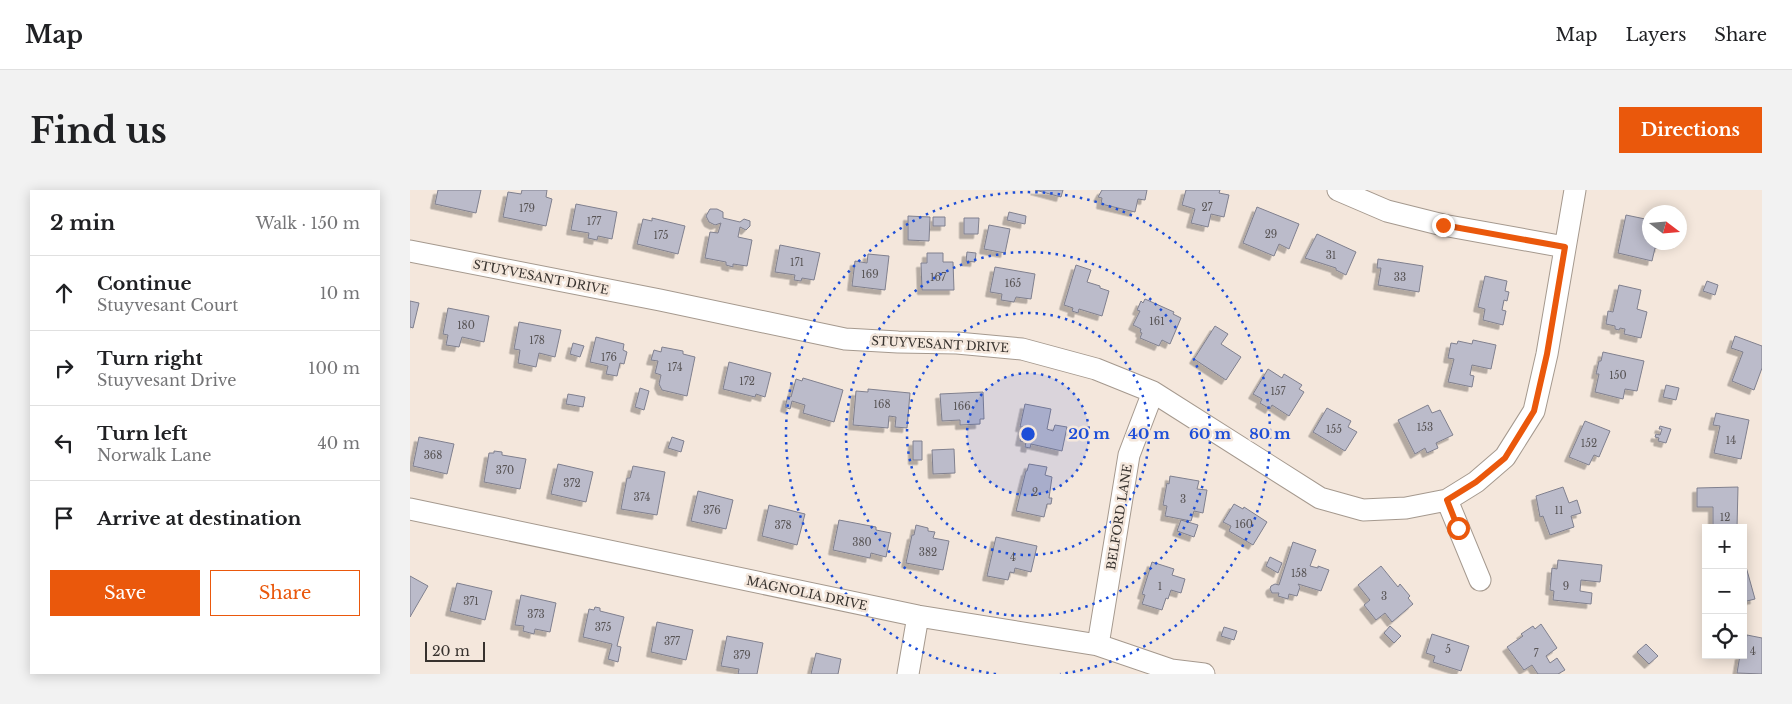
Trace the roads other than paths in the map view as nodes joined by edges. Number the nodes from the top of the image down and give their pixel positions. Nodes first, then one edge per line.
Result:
1 (1338, 190) edge
2 (1575, 190) edge
3 (1565, 247) junction
4 (410, 251) edge
5 (1153, 392) junction
6 (1447, 500) junction
7 (410, 509) edge
8 (1480, 580) dead end
9 (918, 616) junction
10 (1098, 645) junction
11 (908, 674) edge
12 (1204, 674) edge

1 - 3 street
2 - 3 street, STUYVESANT DRIVE
3 - 6 street, STUYVESANT DRIVE
4 - 5 street, STUYVESANT DRIVE
5 - 6 street, STUYVESANT DRIVE
5 - 10 street, BELFORD LANE
6 - 8 street
7 - 9 street, MAGNOLIA DRIVE
9 - 10 street, MAGNOLIA DRIVE
9 - 11 street
10 - 12 street, MAGNOLIA DRIVE

